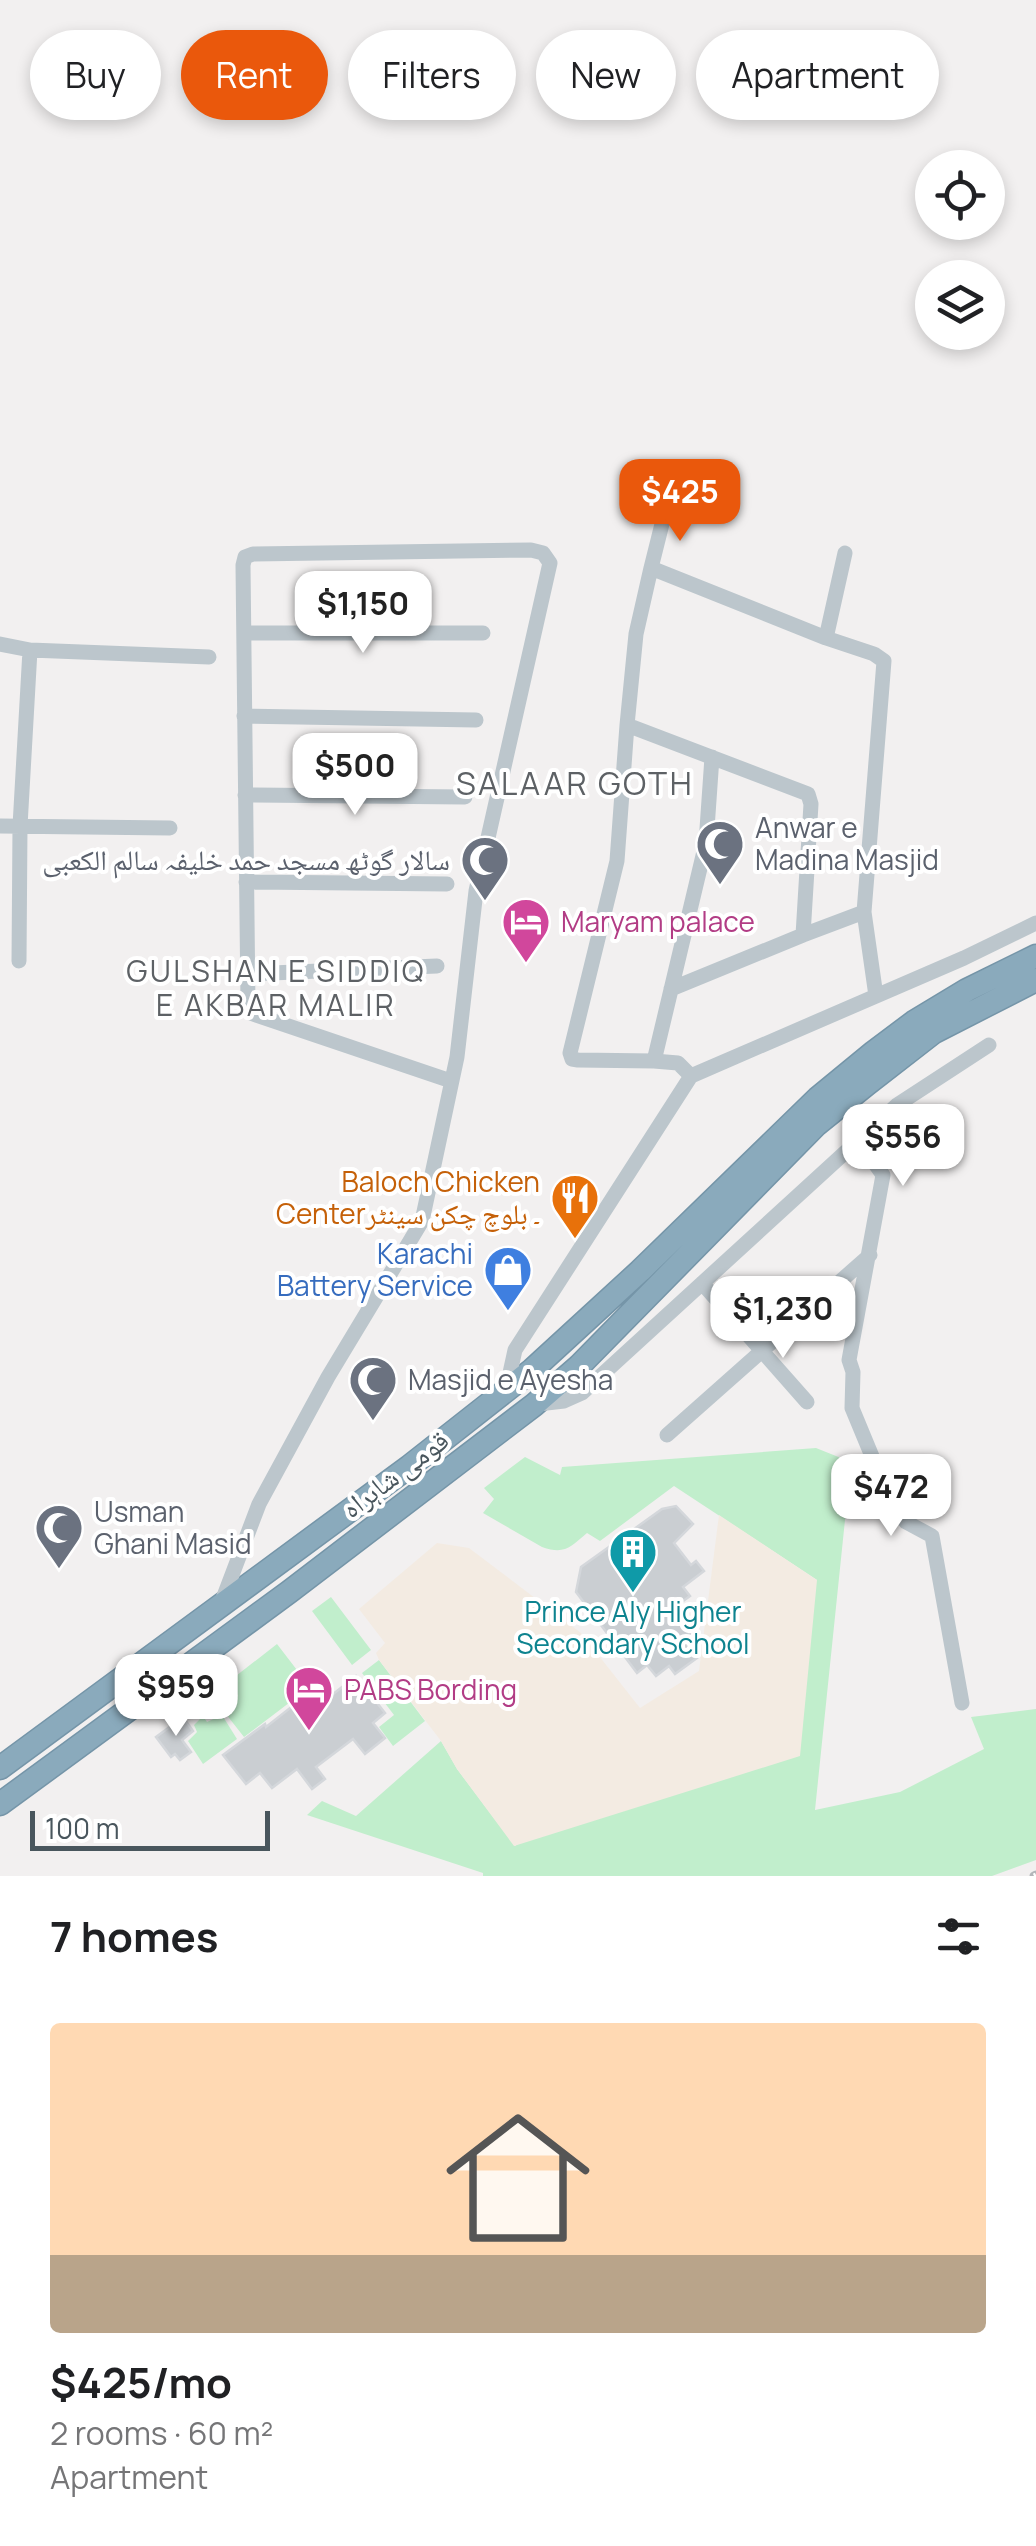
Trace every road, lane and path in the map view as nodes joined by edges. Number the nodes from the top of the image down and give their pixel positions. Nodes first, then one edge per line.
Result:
1 (666, 508) dead end
2 (845, 553) dead end
3 (651, 568) junction
4 (483, 633) dead end
5 (244, 634) junction
6 (826, 638) junction
7 (0, 644) edge
8 (30, 650) junction
9 (209, 658) dead end
10 (244, 716) junction
11 (476, 720) dead end
12 (626, 725) junction
13 (712, 757) junction
14 (245, 794) junction
15 (466, 796) dead end
16 (0, 826) edge
17 (20, 826) junction
18 (170, 828) dead end
19 (246, 882) junction
20 (446, 884) dead end
21 (864, 912) junction
22 (1036, 923) edge
23 (803, 934) junction
24 (1036, 956) edge
25 (20, 961) dead end
26 (436, 966) dead end
27 (248, 974) junction
28 (1036, 980) edge
29 (671, 989) junction
30 (876, 996) junction
31 (989, 1045) dead end
32 (654, 1060) junction
33 (692, 1076) junction
34 (451, 1082) junction
35 (858, 1140) junction
36 (870, 1254) junction
37 (702, 1283) junction
38 (761, 1350) junction
39 (506, 1391) junction
40 (807, 1402) dead end
41 (534, 1405) junction
42 (667, 1435) dead end
43 (220, 1608) junction
44 (168, 1645) junction
45 (189, 1666) junction
46 (962, 1702) dead end
47 (0, 1768) edge
48 (0, 1804) edge

1 - 3 street
2 - 6 street
3 - 6 street
3 - 12 street
4 - 5 street
5 - 10 street
5 - 34 street
6 - 21 street
7 - 8 street
8 - 9 street
8 - 17 street
10 - 11 street
10 - 14 street
12 - 13 street
12 - 32 street
13 - 23 street
13 - 29 street
14 - 15 street
14 - 19 street
16 - 17 street
17 - 18 street
17 - 25 street
19 - 20 street
19 - 27 street
21 - 23 street
21 - 30 street
22 - 30 street
23 - 29 street
24 - 39 highway, قومی شاہراہ
26 - 27 street
27 - 34 street
28 - 41 highway, قومی شاہراہ
29 - 32 street
30 - 33 street
31 - 35 street
32 - 33 street
33 - 39 street
34 - 43 street
35 - 36 street
35 - 37 street
36 - 38 street
36 - 46 street
37 - 38 street
37 - 41 street
38 - 40 street
38 - 42 street
39 - 43 highway, قومی شاہراہ
41 - 45 highway, قومی شاہراہ
43 - 44 highway, قومی شاہراہ
44 - 45 highway
44 - 47 highway, قومی شاہراہ
45 - 48 highway, قومی شاہراہ

